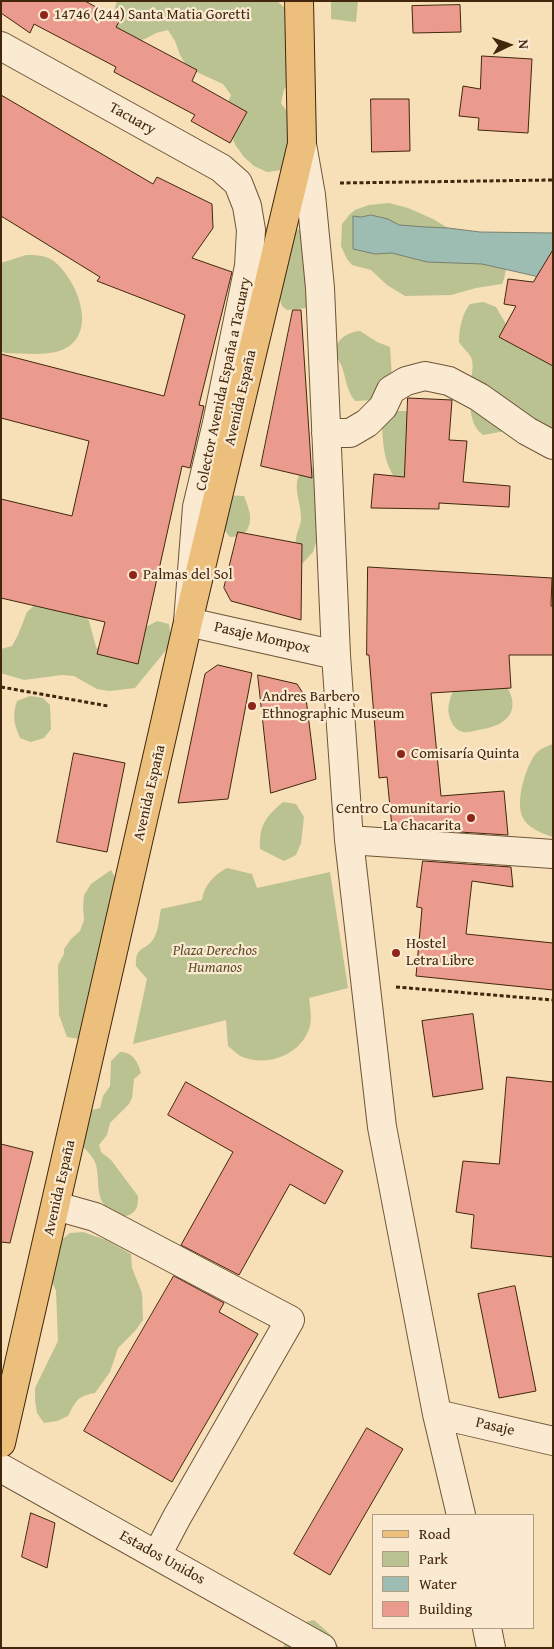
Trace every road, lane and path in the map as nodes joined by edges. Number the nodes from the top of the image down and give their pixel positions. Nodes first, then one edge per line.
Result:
1 (299, 1) edge
2 (1, 46) edge
3 (302, 144) junction
4 (553, 180) edge
5 (310, 189) junction
6 (247, 206) joint
7 (326, 433) junction
8 (553, 445) edge
9 (188, 622) junction
10 (336, 655) junction
11 (1, 687) edge
12 (108, 706) dead end
13 (350, 840) junction
14 (553, 854) edge
15 (366, 985) junction
16 (553, 1000) edge
17 (56, 1206) junction
18 (437, 1414) junction
19 (553, 1441) edge
20 (1, 1443) edge
21 (1, 1468) edge
22 (461, 1514) edge
23 (158, 1555) junction
24 (487, 1629) edge
25 (322, 1648) edge
26 (491, 1648) edge

1 - 3 main road, Avenida España
2 - 6 street, Tacuary
3 - 5 street
3 - 9 main road, Avenida España
4 - 5 path
5 - 7 street
6 - 9 street, Colector Avenida España a Tacuary
7 - 8 street
7 - 10 street
9 - 10 street, Pasaje Mompox
9 - 17 main road, Avenida España
10 - 13 street
11 - 12 path
13 - 14 street
13 - 15 street
15 - 16 path
15 - 18 street
17 - 20 main road, Avenida España
17 - 23 street
18 - 19 street, Pasaje
18 - 22 street
21 - 23 street, Estados Unidos
23 - 25 street, Estados Unidos
24 - 26 street

